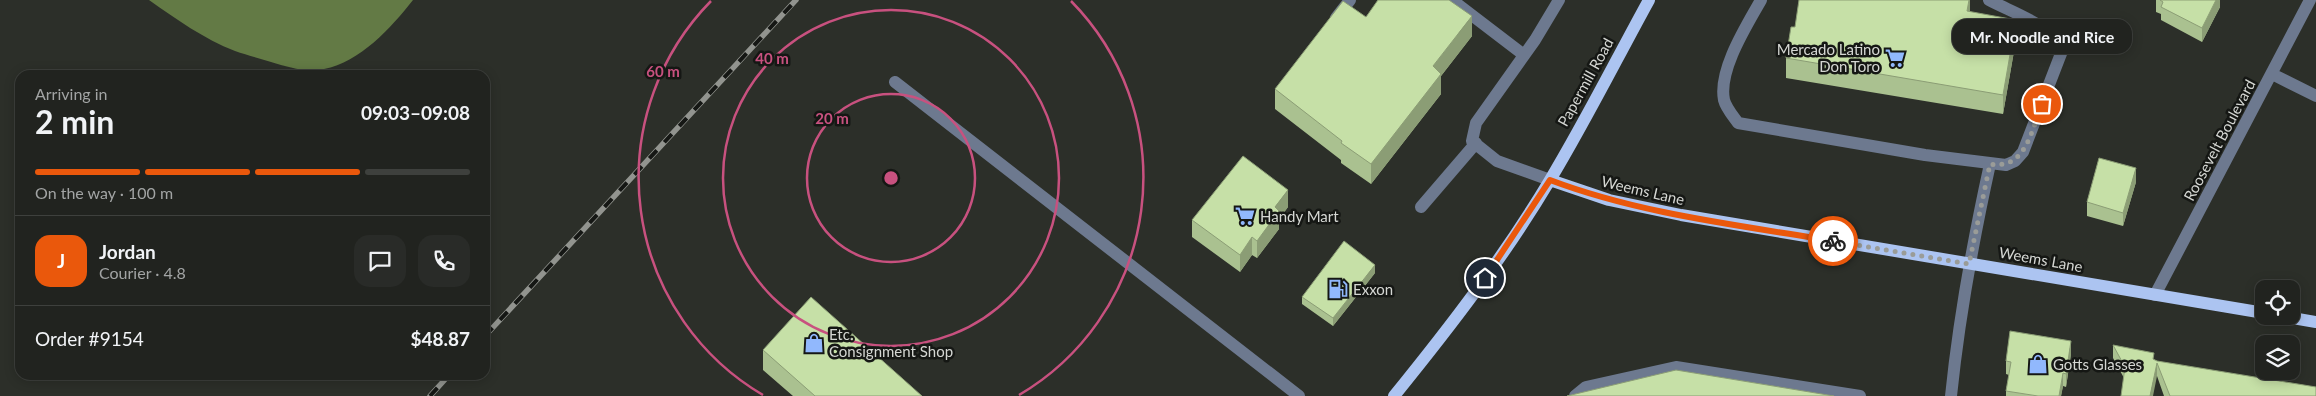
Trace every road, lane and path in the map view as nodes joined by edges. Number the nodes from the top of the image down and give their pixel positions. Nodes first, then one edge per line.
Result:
1 (1350, 0) edge
2 (1452, 0) edge
3 (1559, 0) edge
4 (1649, 0) edge
5 (1761, 0) edge
6 (1989, 0) edge
7 (2310, 0) edge
8 (1327, 29) edge
9 (1524, 55) junction
10 (2272, 74) junction
11 (895, 82) dead end
12 (2316, 96) edge
13 (1476, 143) junction
14 (1990, 164) junction
15 (1550, 180) junction
16 (1422, 208) dead end
17 (1969, 264) junction
18 (2155, 295) junction
19 (2255, 312) edge
20 (2300, 319) edge
21 (2316, 322) edge
22 (1299, 396) edge
23 (1394, 396) edge
24 (1575, 396) edge
25 (1860, 396) edge
26 (1951, 396) edge

1 - 8 street
2 - 9 street
3 - 9 street
4 - 15 main road, Papermill Road
5 - 14 street
6 - 14 street
7 - 10 street, Roosevelt Boulevard
9 - 13 street
10 - 12 street
10 - 18 street, Roosevelt Boulevard
11 - 22 street
13 - 15 street
13 - 16 street
14 - 17 street
15 - 17 main road, Weems Lane
15 - 23 main road, Papermill Road
17 - 18 main road, Weems Lane
17 - 26 street
18 - 19 main road, Weems Lane
20 - 21 main road
24 - 25 street

